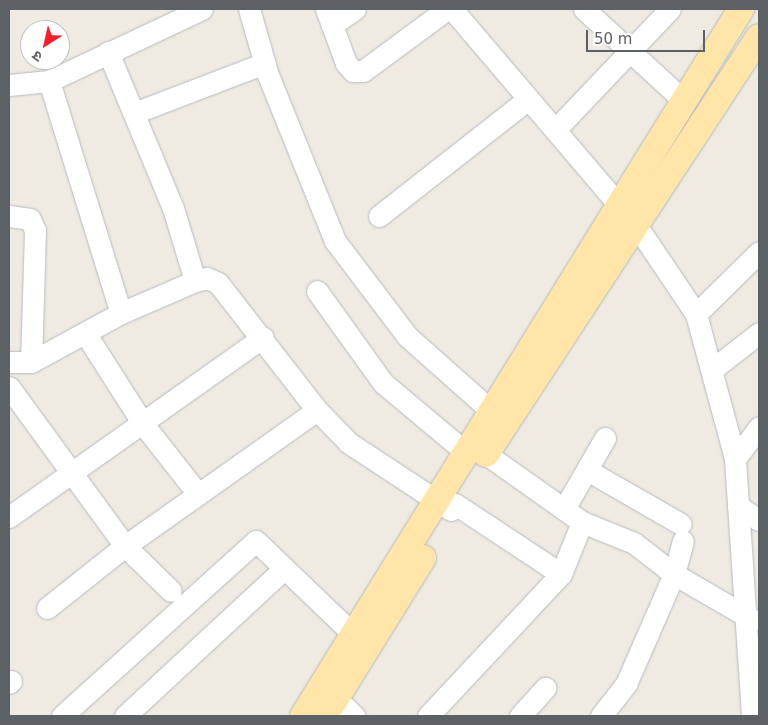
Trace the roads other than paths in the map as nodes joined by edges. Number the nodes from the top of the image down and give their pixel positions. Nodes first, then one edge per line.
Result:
1 (202, 9) edge
2 (249, 9) edge
3 (355, 9) edge
4 (447, 9) edge
5 (452, 9) edge
6 (584, 9) edge
7 (670, 9) edge
8 (741, 9) edge
9 (329, 17) edge
10 (759, 37) edge
11 (626, 51) junction
12 (108, 52) junction
13 (265, 63) junction
14 (49, 81) junction
15 (9, 85) edge
16 (528, 99) junction
17 (684, 101) junction
18 (134, 113) junction
19 (554, 130) junction
20 (618, 206) junction
21 (9, 216) edge
22 (379, 216) dead end
23 (636, 225) junction
24 (759, 252) edge
25 (195, 282) junction
26 (317, 291) dead end
27 (121, 314) junction
28 (696, 314) junction
29 (759, 333) edge
30 (87, 336) junction
31 (264, 338) junction
32 (9, 362) edge
33 (31, 362) junction
34 (714, 368) junction
35 (9, 387) edge
36 (15, 409) edge
37 (317, 410) junction
38 (498, 418) junction
39 (143, 424) junction
40 (759, 427) edge
41 (605, 438) dead end
42 (477, 454) junction
43 (735, 459) junction
44 (587, 470) junction
45 (72, 475) junction
46 (198, 494) junction
47 (448, 505) junction
48 (738, 506) junction
49 (564, 509) junction
50 (9, 517) edge
51 (759, 520) edge
52 (582, 522) junction
53 (125, 546) junction
54 (284, 569) junction
55 (561, 574) junction
56 (674, 574) junction
57 (170, 591) dead end
58 (47, 608) dead end
59 (752, 620) edge
60 (353, 634) junction
61 (545, 688) dead end
62 (334, 704) edge
63 (754, 715) edge
64 (62, 716) edge
65 (125, 716) edge
66 (302, 716) edge
67 (428, 716) edge
68 (520, 716) edge
69 (601, 716) edge

1 - 12 street
2 - 13 street
3 - 9 street
4 - 9 street
5 - 16 street
6 - 11 street
7 - 11 street
8 - 17 main road
10 - 23 main road
11 - 17 street
11 - 19 street
12 - 14 street
12 - 18 street
13 - 18 street
13 - 38 street
14 - 15 street
14 - 27 street
16 - 19 street
16 - 22 street
17 - 20 main road
18 - 25 street
19 - 20 street
20 - 23 street
20 - 38 main road
21 - 33 street
23 - 28 street
23 - 38 main road
24 - 28 street
25 - 27 street
25 - 31 street
26 - 42 street
27 - 30 street
28 - 34 street
29 - 34 street
30 - 33 street
30 - 39 street
31 - 37 street
31 - 39 street
32 - 33 street
34 - 43 street
35 - 36 street
36 - 45 street
37 - 46 street
37 - 47 street
38 - 42 main road
39 - 45 street
39 - 46 street
40 - 43 street
41 - 44 street
42 - 47 main road
42 - 49 street
43 - 48 street
44 - 49 street
44 - 56 street
45 - 50 street
45 - 53 street
46 - 53 street
47 - 55 street
47 - 60 main road
47 - 62 main road
48 - 51 street
48 - 59 street
49 - 52 street
52 - 55 street
52 - 56 street
53 - 57 street
53 - 58 street
54 - 60 street
54 - 64 street
54 - 65 street
55 - 67 street
56 - 59 street
56 - 69 street
59 - 63 street
60 - 62 main road
61 - 68 street
62 - 66 main road

